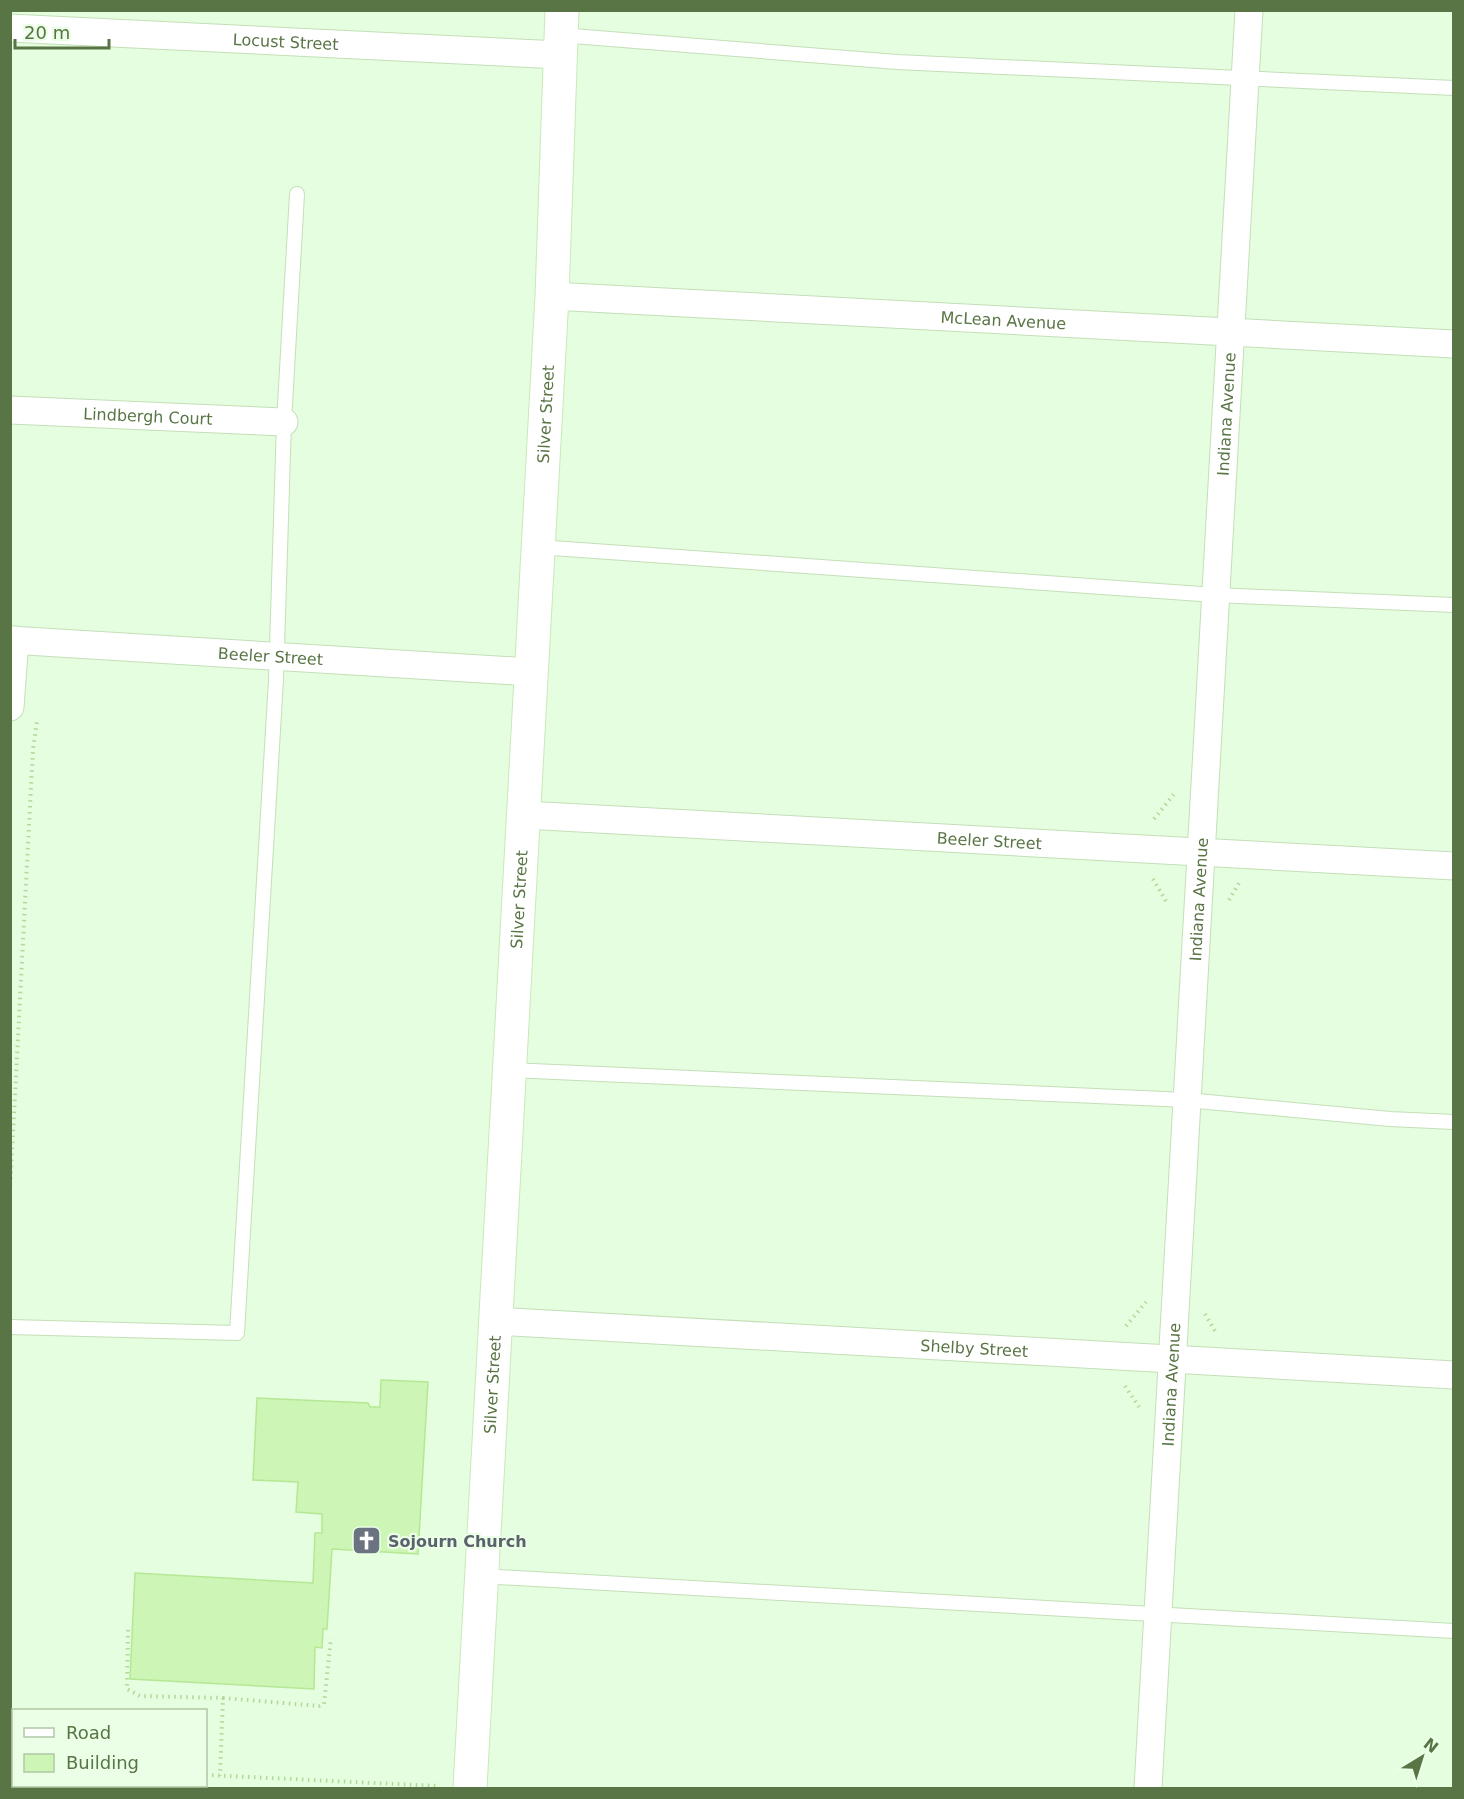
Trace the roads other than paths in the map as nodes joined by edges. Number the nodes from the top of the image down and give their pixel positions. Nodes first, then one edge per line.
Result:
1 (1249, 10) edge
2 (10, 28) edge
3 (561, 34) edge
4 (1245, 78) junction
5 (1454, 88) edge
6 (297, 194) dead end
7 (552, 296) junction
8 (1231, 331) junction
9 (1454, 344) edge
10 (10, 410) edge
11 (284, 422) junction
12 (538, 547) junction
13 (1215, 595) junction
14 (1454, 605) edge
15 (13, 640) edge
16 (278, 656) junction
17 (531, 672) junction
18 (10, 707) edge
19 (525, 815) junction
20 (1199, 851) junction
21 (1454, 866) edge
22 (510, 1070) junction
23 (1187, 1100) junction
24 (1454, 1122) edge
25 (495, 1321) junction
26 (10, 1327) edge
27 (1174, 1359) junction
28 (1454, 1375) edge
29 (481, 1576) junction
30 (1158, 1616) junction
31 (1454, 1631) edge
32 (458, 1788) edge
33 (1148, 1788) edge

1 - 4 street, Indiana Avenue
2 - 3 street, Locust Street
3 - 4 lane
3 - 7 main road, Silver Street
4 - 5 lane
4 - 8 street, Indiana Avenue
6 - 11 lane
7 - 8 street, McLean Avenue
7 - 12 main road, Silver Street
8 - 9 street, McLean Avenue
8 - 13 street, Indiana Avenue
10 - 11 street, Lindbergh Court
11 - 16 lane
12 - 13 lane
12 - 17 main road, Silver Street
13 - 14 lane
13 - 20 street, Indiana Avenue
15 - 16 street, Beeler Street
15 - 18 street
16 - 17 street, Beeler Street
16 - 26 lane
17 - 19 main road, Silver Street
19 - 20 street, Beeler Street
19 - 22 main road, Silver Street
20 - 21 street, Beeler Street
20 - 23 street, Indiana Avenue
22 - 23 lane
22 - 25 main road, Silver Street
23 - 24 lane
23 - 27 street, Indiana Avenue
25 - 27 street, Shelby Street
25 - 29 main road, Silver Street
27 - 28 street, Shelby Street
27 - 30 street, Indiana Avenue
29 - 30 lane
29 - 32 main road, Silver Street
30 - 31 lane
30 - 33 street, Indiana Avenue

